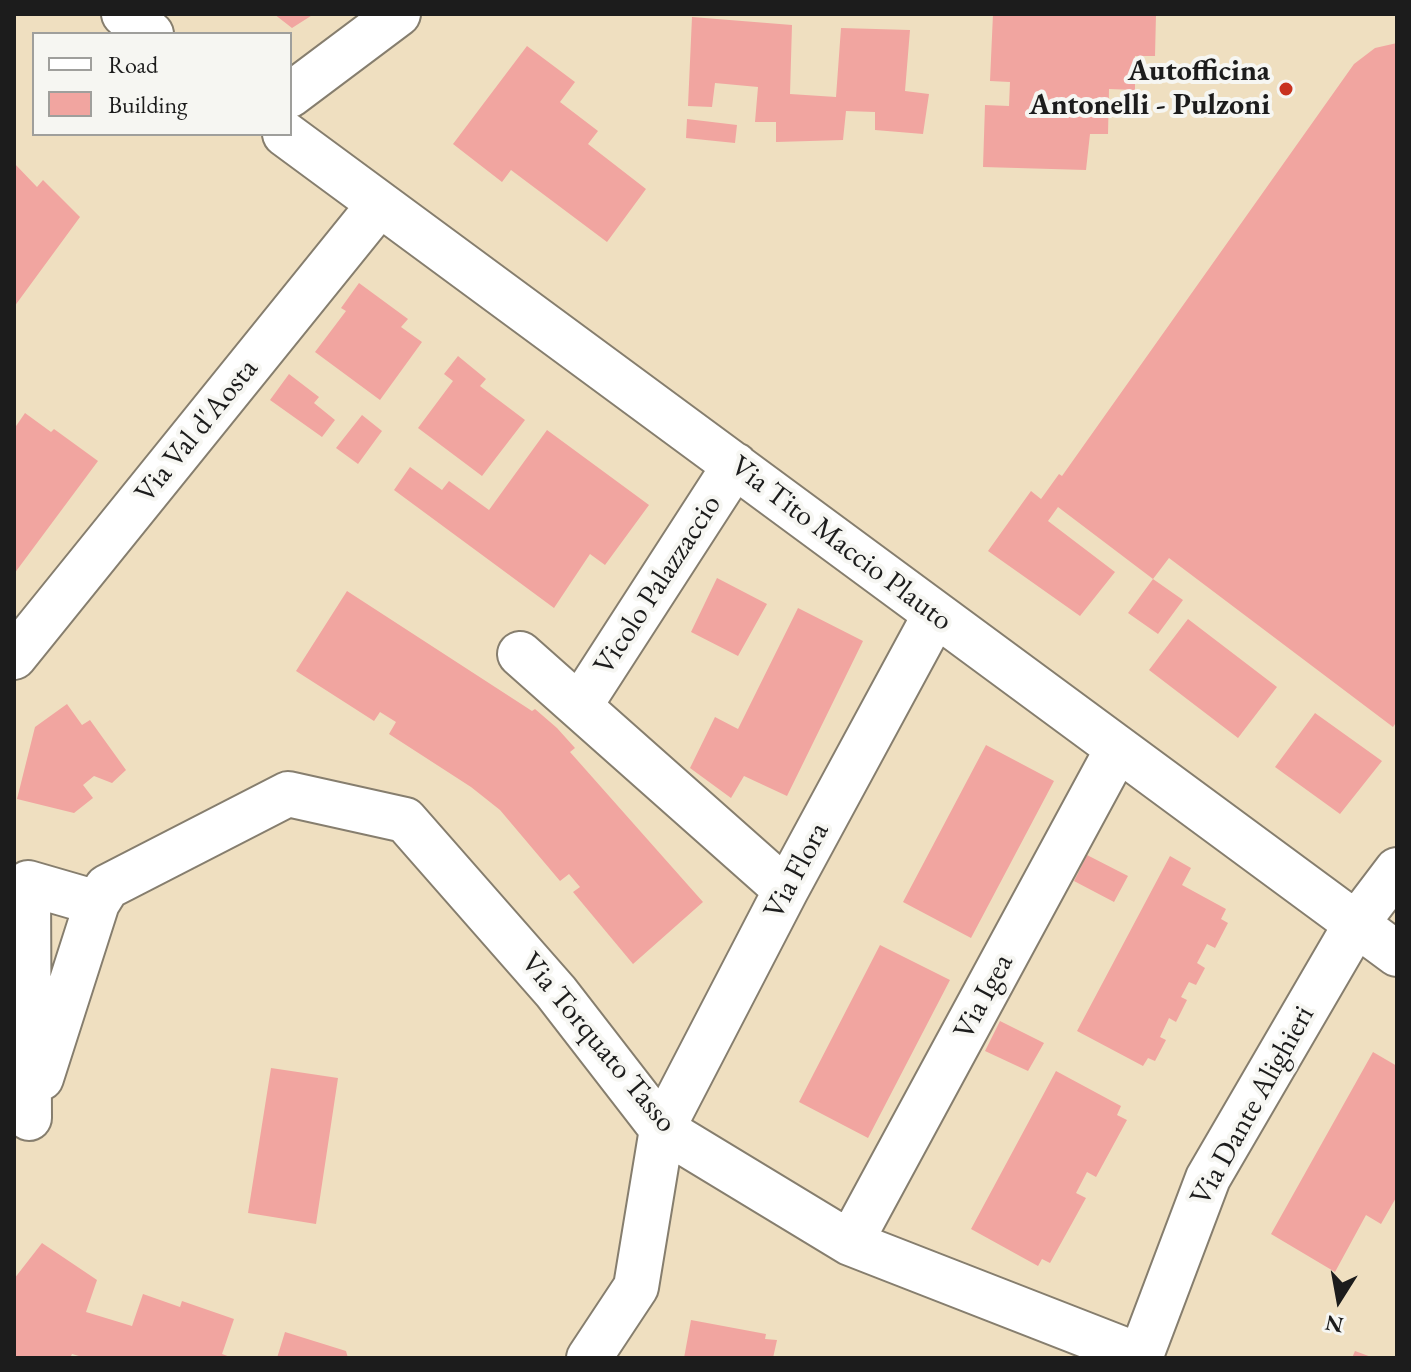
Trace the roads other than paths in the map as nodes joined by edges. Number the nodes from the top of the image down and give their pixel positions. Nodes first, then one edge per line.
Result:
1 (124, 14) edge
2 (398, 14) edge
3 (148, 32) edge
4 (292, 94) edge
5 (288, 136) edge
6 (379, 205) junction
7 (735, 465) junction
8 (935, 615) junction
9 (520, 654) dead end
10 (14, 657) edge
11 (580, 705) junction
12 (1117, 750) junction
13 (1397, 870) edge
14 (786, 890) junction
15 (97, 903) dead end
16 (1356, 924) junction
17 (1397, 954) edge
18 (662, 1129) junction
19 (850, 1243) junction
20 (1140, 1357) edge
21 (589, 1358) edge

1 - 3 street
2 - 4 street
5 - 6 street, Via Tito Maccio Plauto
6 - 7 street, Via Tito Maccio Plauto
6 - 10 street, Via Val d'Aosta
7 - 8 street, Via Tito Maccio Plauto
7 - 11 street, Vicolo Palazzaccio
8 - 12 street, Via Tito Maccio Plauto
8 - 14 street, Via Flora
9 - 11 street
11 - 14 street
12 - 16 street, Via Tito Maccio Plauto
12 - 19 street, Via Igea
13 - 16 street, Via Dante Alighieri
14 - 18 street, Via Flora
15 - 18 street, Via Torquato Tasso
16 - 17 street, Via Tito Maccio Plauto
16 - 20 street, Via Dante Alighieri
18 - 19 street, Via Torquato Tasso
18 - 21 street, Via Flora
19 - 20 street, Via Torquato Tasso

